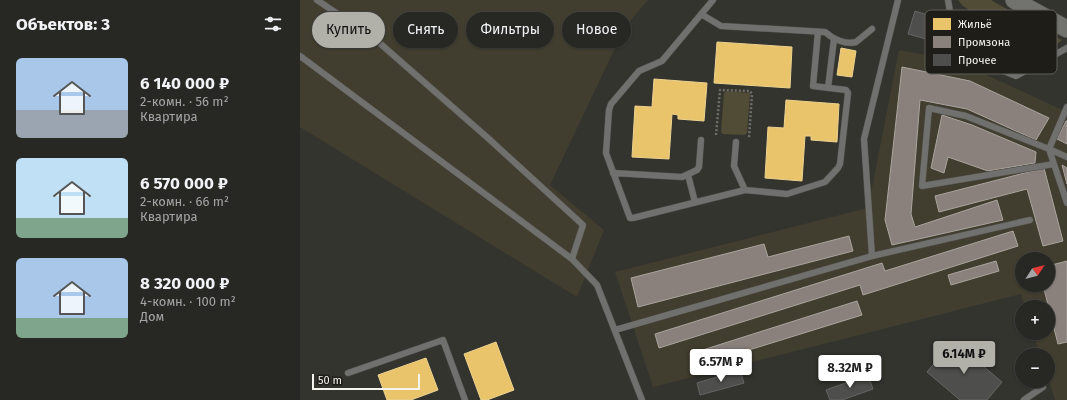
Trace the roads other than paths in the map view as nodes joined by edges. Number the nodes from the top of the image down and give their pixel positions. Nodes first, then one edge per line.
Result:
1 (317, 0) edge
2 (713, 0) edge
3 (898, 0) edge
4 (948, 0) edge
5 (1014, 0) edge
6 (950, 10) edge
7 (1032, 10) edge
8 (701, 14) junction
9 (1057, 24) edge
10 (872, 29) dead end
11 (1067, 29) edge
12 (818, 32) junction
13 (834, 39) junction
14 (1067, 48) edge
15 (1057, 53) edge
16 (300, 56) edge
17 (828, 88) junction
18 (1067, 107) edge
19 (701, 140) dead end
20 (736, 142) dead end
21 (1048, 149) junction
22 (1067, 157) edge
23 (1054, 164) junction
24 (613, 173) junction
25 (688, 175) junction
26 (746, 190) junction
27 (695, 202) junction
28 (1067, 203) edge
29 (1030, 220) dead end
30 (872, 256) junction
31 (572, 259) junction
32 (615, 330) junction
33 (348, 373) dead end
34 (1042, 388) edge
35 (465, 400) edge
36 (642, 400) edge
37 (1024, 400) edge

1 - 31 lane
2 - 8 lane
3 - 30 lane
4 - 6 lane
5 - 7 main road
8 - 12 lane
8 - 24 lane
9 - 11 main road
10 - 13 lane
12 - 13 lane
12 - 17 lane
13 - 17 lane
14 - 15 lane
16 - 31 lane
17 - 26 lane
18 - 21 lane
19 - 25 lane
20 - 26 lane
21 - 22 lane
21 - 23 lane
21 - 23 lane
23 - 28 lane
24 - 25 lane
24 - 27 lane
25 - 27 lane
26 - 27 lane
29 - 30 lane
30 - 32 lane
31 - 32 lane
32 - 36 lane
33 - 35 lane
34 - 37 lane

